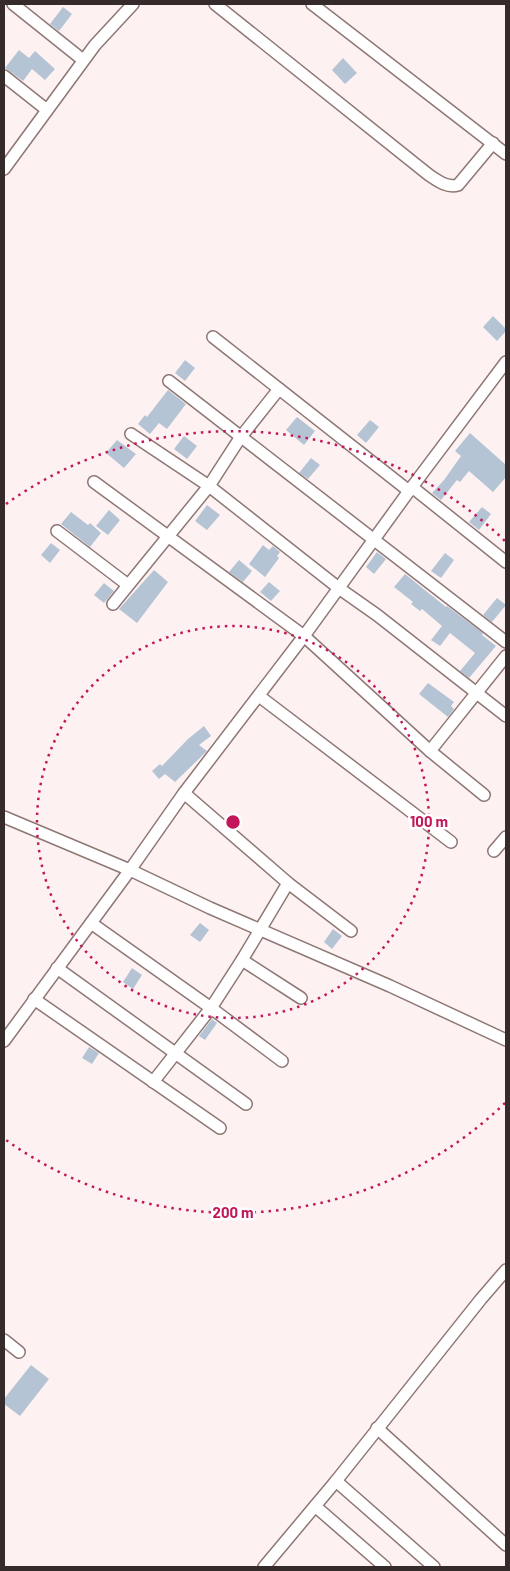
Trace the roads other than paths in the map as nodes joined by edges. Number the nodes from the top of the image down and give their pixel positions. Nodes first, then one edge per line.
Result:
1 (13, 4) edge
2 (133, 4) edge
3 (215, 4) edge
4 (312, 4) edge
5 (83, 60) junction
6 (4, 76) edge
7 (47, 110) junction
8 (493, 144) junction
9 (506, 154) edge
10 (5, 164) edge
11 (213, 337) dead end
12 (506, 362) edge
13 (168, 381) dead end
14 (279, 389) junction
15 (131, 434) dead end
16 (240, 438) junction
17 (94, 482) dead end
18 (209, 486) junction
19 (410, 490) junction
20 (57, 531) dead end
21 (168, 537) junction
22 (374, 540) junction
23 (506, 562) edge
24 (128, 585) junction
25 (340, 589) junction
26 (113, 604) dead end
27 (304, 636) junction
28 (506, 642) edge
29 (506, 656) edge
30 (477, 693) junction
31 (259, 696) junction
32 (506, 716) edge
33 (430, 751) junction
34 (184, 793) junction
35 (484, 795) dead end
36 (4, 817) edge
37 (506, 836) edge
38 (451, 842) dead end
39 (494, 851) dead end
40 (130, 870) junction
41 (288, 882) junction
42 (91, 923) junction
43 (260, 929) junction
44 (351, 931) dead end
45 (242, 960) junction
46 (58, 968) junction
47 (301, 998) dead end
48 (34, 999) junction
49 (211, 1008) junction
50 (4, 1040) edge
51 (506, 1040) edge
52 (175, 1054) junction
53 (282, 1061) dead end
54 (152, 1082) junction
55 (246, 1104) dead end
56 (220, 1128) dead end
57 (506, 1270) edge
58 (4, 1340) edge
59 (19, 1352) dead end
60 (377, 1428) junction
61 (336, 1481) junction
62 (315, 1506) junction
63 (506, 1545) edge
64 (264, 1567) edge
65 (385, 1567) edge
66 (434, 1567) edge

1 - 5 street
2 - 5 street
3 - 8 street
4 - 8 street
5 - 7 street
6 - 7 street
7 - 10 street
8 - 9 street
11 - 14 street
12 - 19 street
13 - 16 street
14 - 16 street
14 - 19 street
15 - 18 street
16 - 18 street
16 - 22 street
17 - 21 street
18 - 21 street
18 - 25 street
19 - 22 street
19 - 23 street
20 - 24 street
21 - 24 street
21 - 27 street
22 - 25 street
22 - 28 street
24 - 26 street
25 - 27 street
25 - 30 street
27 - 31 street
27 - 33 street
29 - 30 street
30 - 32 street
30 - 33 street
31 - 34 street
31 - 38 street
33 - 35 street
34 - 40 street
34 - 41 street
36 - 40 street
37 - 39 street
40 - 42 street
40 - 43 street
41 - 43 street
41 - 44 street
42 - 46 street
42 - 49 street
43 - 45 street
43 - 51 street
45 - 47 street
45 - 49 street
46 - 48 street
46 - 52 street
48 - 50 street
48 - 54 street
49 - 52 street
49 - 53 street
52 - 54 street
52 - 55 street
54 - 56 street
57 - 60 street
58 - 59 street
60 - 61 street
60 - 63 street
61 - 62 street
61 - 66 street
62 - 64 street
62 - 65 street

